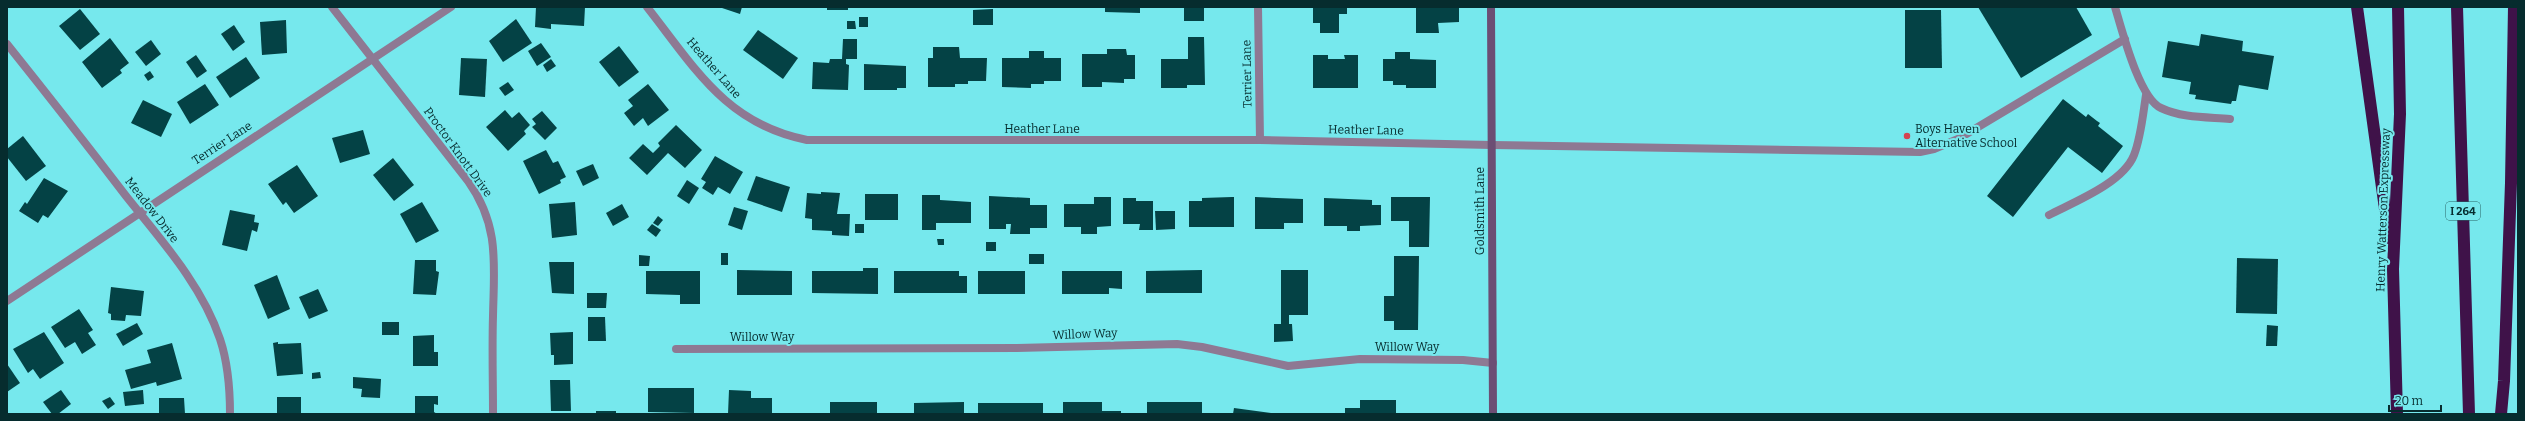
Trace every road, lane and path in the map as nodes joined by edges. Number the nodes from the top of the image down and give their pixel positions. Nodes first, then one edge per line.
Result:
1 (332, 7) edge
2 (451, 7) edge
3 (647, 7) edge
4 (1258, 7) edge
5 (1491, 7) edge
6 (2114, 7) edge
7 (2357, 7) edge
8 (2398, 7) edge
9 (2457, 7) edge
10 (2514, 7) edge
11 (2125, 39) junction
12 (7, 44) edge
13 (373, 60) junction
14 (2146, 95) junction
15 (2230, 119) dead end
16 (1260, 140) junction
17 (1492, 145) junction
18 (140, 213) junction
19 (2049, 215) dead end
20 (2393, 269) junction
21 (7, 301) edge
22 (676, 349) dead end
23 (1493, 363) junction
24 (230, 414) edge
25 (493, 414) edge
26 (1493, 414) edge
27 (2397, 414) edge
28 (2469, 414) edge
29 (2501, 414) edge

1 - 13 street, Proctor Knott Drive
2 - 13 street, Terrier Lane
3 - 16 street, Heather Lane
4 - 16 street, Terrier Lane
5 - 17 street, Goldsmith Lane
6 - 11 street
7 - 20 highway
8 - 20 highway, Henry Watterson Expressway
9 - 28 highway, I 264
10 - 29 highway
11 - 14 street
11 - 17 street, Heather Lane
12 - 18 street, Meadow Drive
13 - 18 street, Terrier Lane
13 - 25 street, Proctor Knott Drive
14 - 15 street
14 - 19 street
16 - 17 street, Heather Lane
17 - 23 street, Goldsmith Lane
18 - 21 street, Terrier Lane
18 - 24 street, Meadow Drive
20 - 27 highway, Henry Watterson Expressway
22 - 23 street, Willow Way
23 - 26 street, Goldsmith Lane

